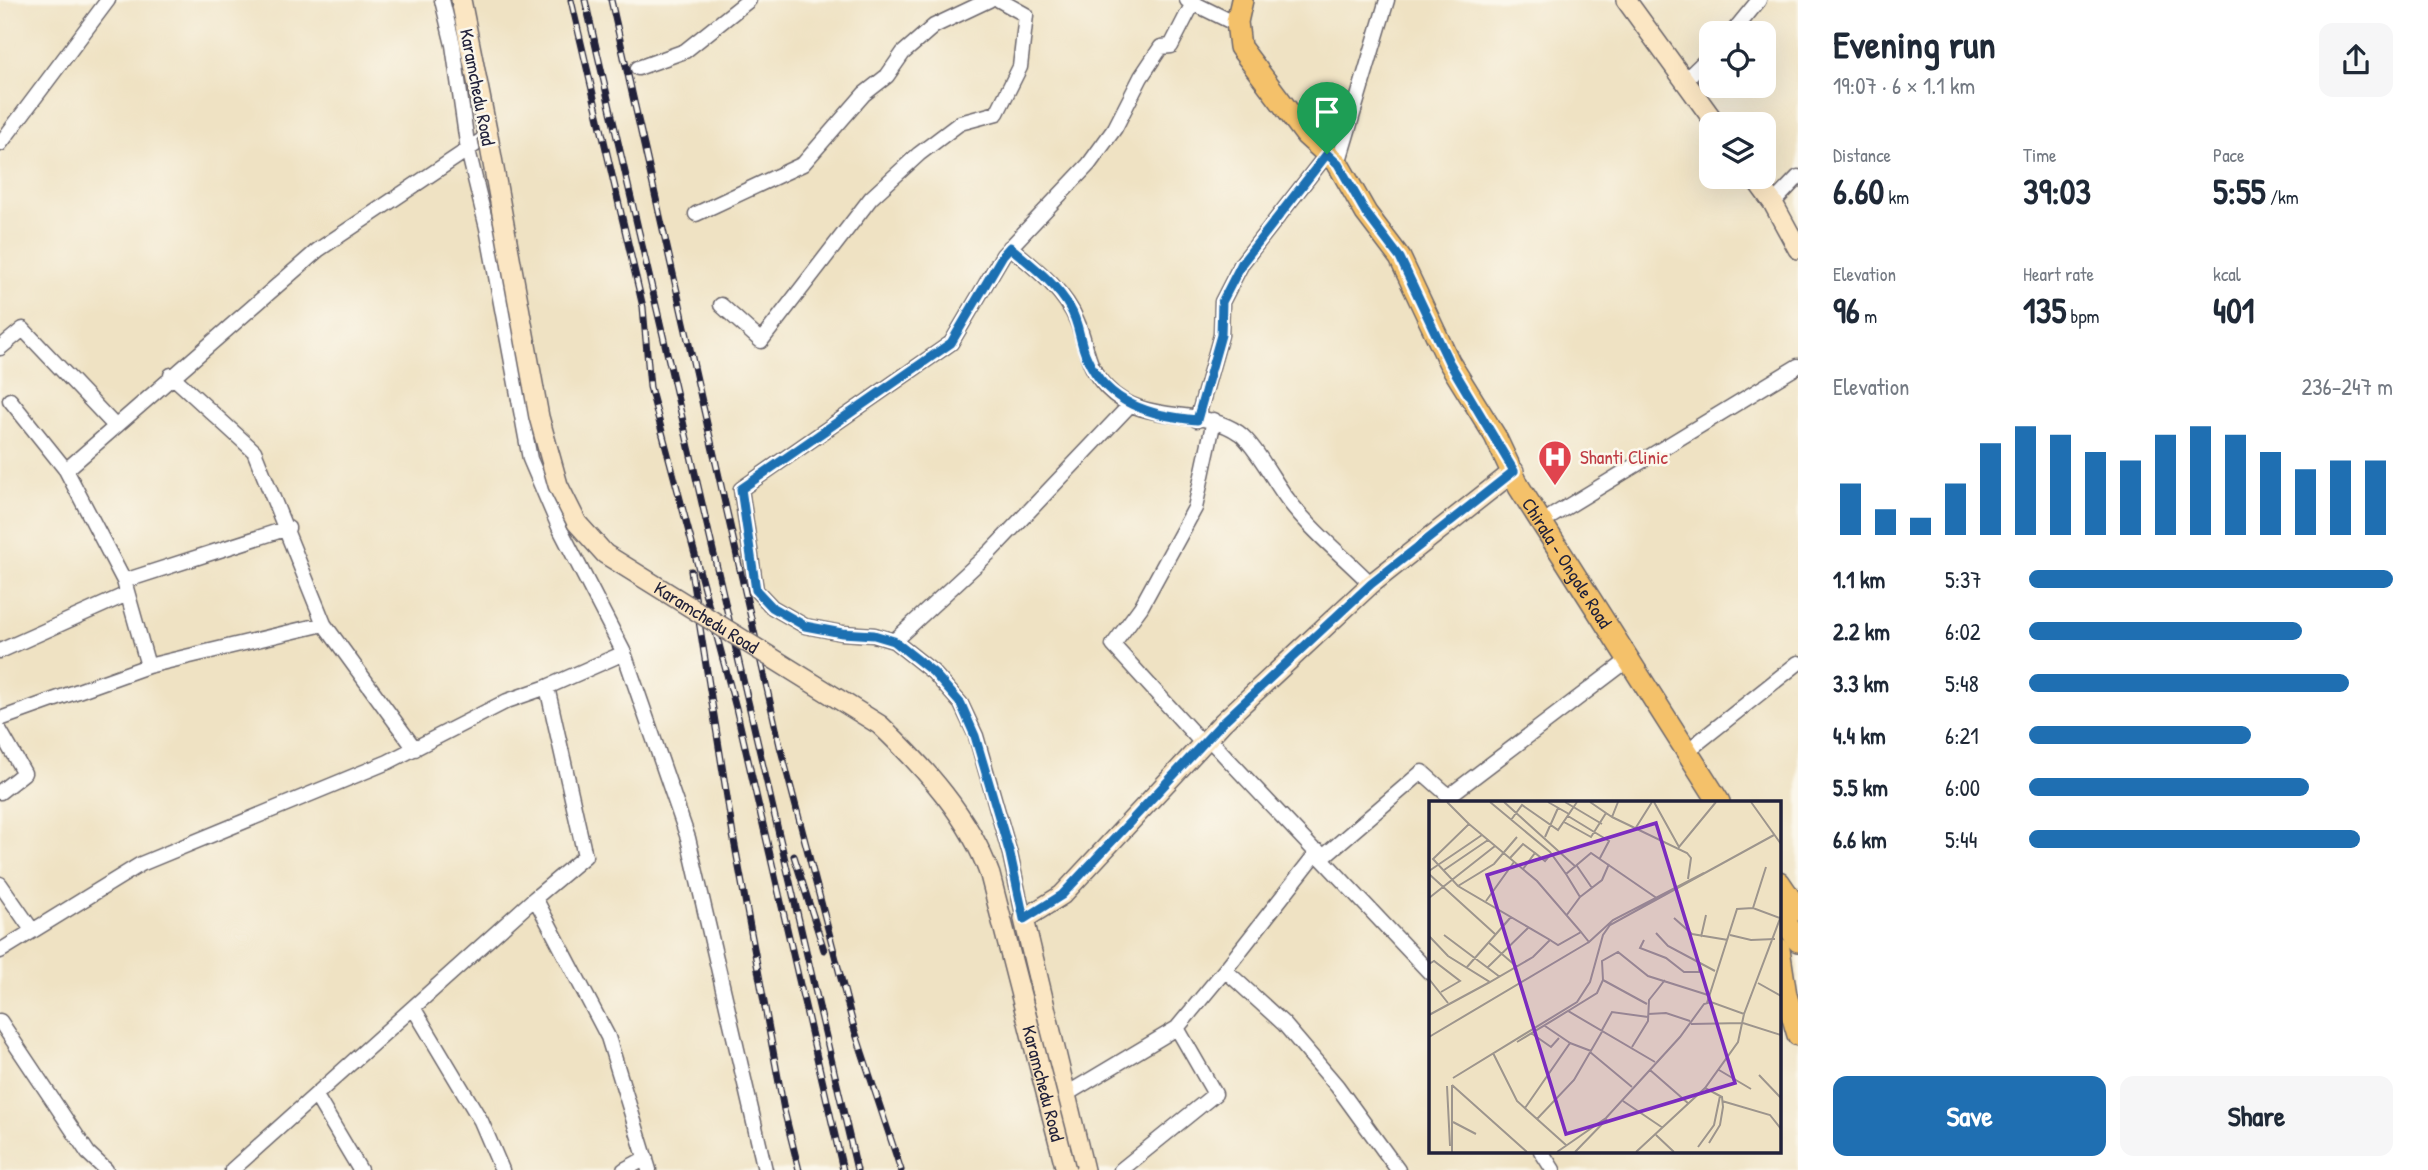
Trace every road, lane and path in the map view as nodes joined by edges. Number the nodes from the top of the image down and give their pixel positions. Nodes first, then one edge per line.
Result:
1 (108, 0) edge
2 (442, 0) edge
3 (461, 0) edge
4 (749, 0) edge
5 (989, 0) edge
6 (999, 0) edge
7 (1242, 0) edge
8 (1387, 0) edge
9 (1626, 0) edge
10 (1759, 0) edge
11 (1190, 2) edge
12 (1742, 21) edge
13 (1238, 25) junction
14 (1699, 66) edge
15 (638, 68) dead end
16 (1684, 80) junction
17 (1707, 112) edge
18 (488, 136) junction
19 (0, 143) edge
20 (468, 150) junction
21 (1332, 159) junction
22 (1798, 177) edge
23 (1763, 189) edge
24 (1773, 203) junction
25 (696, 214) dead end
26 (1010, 247) junction
27 (1798, 249) edge
28 (721, 305) dead end
29 (0, 348) edge
30 (1798, 366) edge
31 (171, 375) junction
32 (10, 400) dead end
33 (1129, 405) junction
34 (1197, 420) junction
35 (1214, 420) junction
36 (115, 426) junction
37 (66, 470) junction
38 (1514, 471) junction
39 (1552, 516) junction
40 (288, 528) junction
41 (1371, 584) junction
42 (125, 587) junction
43 (324, 624) junction
44 (894, 641) junction
45 (0, 652) edge
46 (624, 653) junction
47 (1628, 660) junction
48 (1798, 663) edge
49 (148, 666) junction
50 (547, 687) junction
51 (0, 719) edge
52 (0, 731) edge
53 (1205, 741) junction
54 (1695, 745) junction
55 (415, 749) junction
56 (0, 792) edge
57 (1718, 801) edge
58 (1729, 801) edge
59 (1321, 854) junction
60 (1780, 883) edge
61 (0, 884) edge
62 (536, 898) junction
63 (1798, 910) edge
64 (1780, 914) edge
65 (1024, 919) junction
66 (32, 930) junction
67 (1798, 941) edge
68 (0, 951) edge
69 (1780, 953) edge
70 (1225, 970) junction
71 (1429, 972) edge
72 (414, 1009) junction
73 (0, 1021) edge
74 (1177, 1028) junction
75 (1798, 1035) edge
76 (1065, 1095) junction
77 (316, 1096) junction
78 (1542, 1152) edge
79 (647, 1164) edge
80 (106, 1170) edge
81 (232, 1170) edge
82 (360, 1170) edge
83 (502, 1170) edge
84 (625, 1170) edge
85 (765, 1170) edge
86 (1066, 1170) edge
87 (1084, 1170) edge
88 (1121, 1170) edge
89 (1398, 1170) edge
90 (1553, 1170) edge

1 - 19 street
2 - 20 street
3 - 18 street, Karamchedu Road
4 - 15 street
5 - 25 street
6 - 28 street
7 - 13 main road, Chirala - Ongole Road
8 - 21 street
9 - 16 street
10 - 12 street
11 - 13 street
11 - 26 street
13 - 21 main road, Chirala - Ongole Road
14 - 16 street
16 - 17 street
18 - 20 street
18 - 86 street, Karamchedu Road, bridge
20 - 31 street
20 - 46 street
21 - 34 street
21 - 38 main road, Chirala - Ongole Road
22 - 24 street
23 - 24 street
24 - 27 street
26 - 33 street
26 - 44 street
29 - 36 street
30 - 39 street
31 - 36 street
31 - 40 street
32 - 37 street
33 - 34 street
33 - 44 street
34 - 35 street
35 - 41 street
35 - 53 street
36 - 37 street
37 - 42 street
38 - 39 main road
38 - 41 street
38 - 47 main road, Chirala - Ongole Road
39 - 54 main road
40 - 42 street
40 - 43 street
41 - 53 street
42 - 45 street
42 - 49 street
43 - 49 street
43 - 55 street
44 - 65 street
46 - 50 street
46 - 85 street
47 - 57 main road, Chirala - Ongole Road
47 - 59 street
48 - 54 street
49 - 51 street
50 - 55 street
50 - 62 street
52 - 56 street
53 - 59 street
53 - 65 street
54 - 58 main road
55 - 66 street
59 - 70 street
59 - 71 street
60 - 63 main road
61 - 66 street
62 - 72 street
62 - 79 street
64 - 67 main road
65 - 76 street
66 - 68 street
69 - 75 main road
70 - 74 street
70 - 89 street
72 - 77 street
72 - 83 street
73 - 80 street
74 - 76 street
74 - 88 street
76 - 87 street
77 - 81 street
77 - 82 street
78 - 90 street
79 - 84 street

